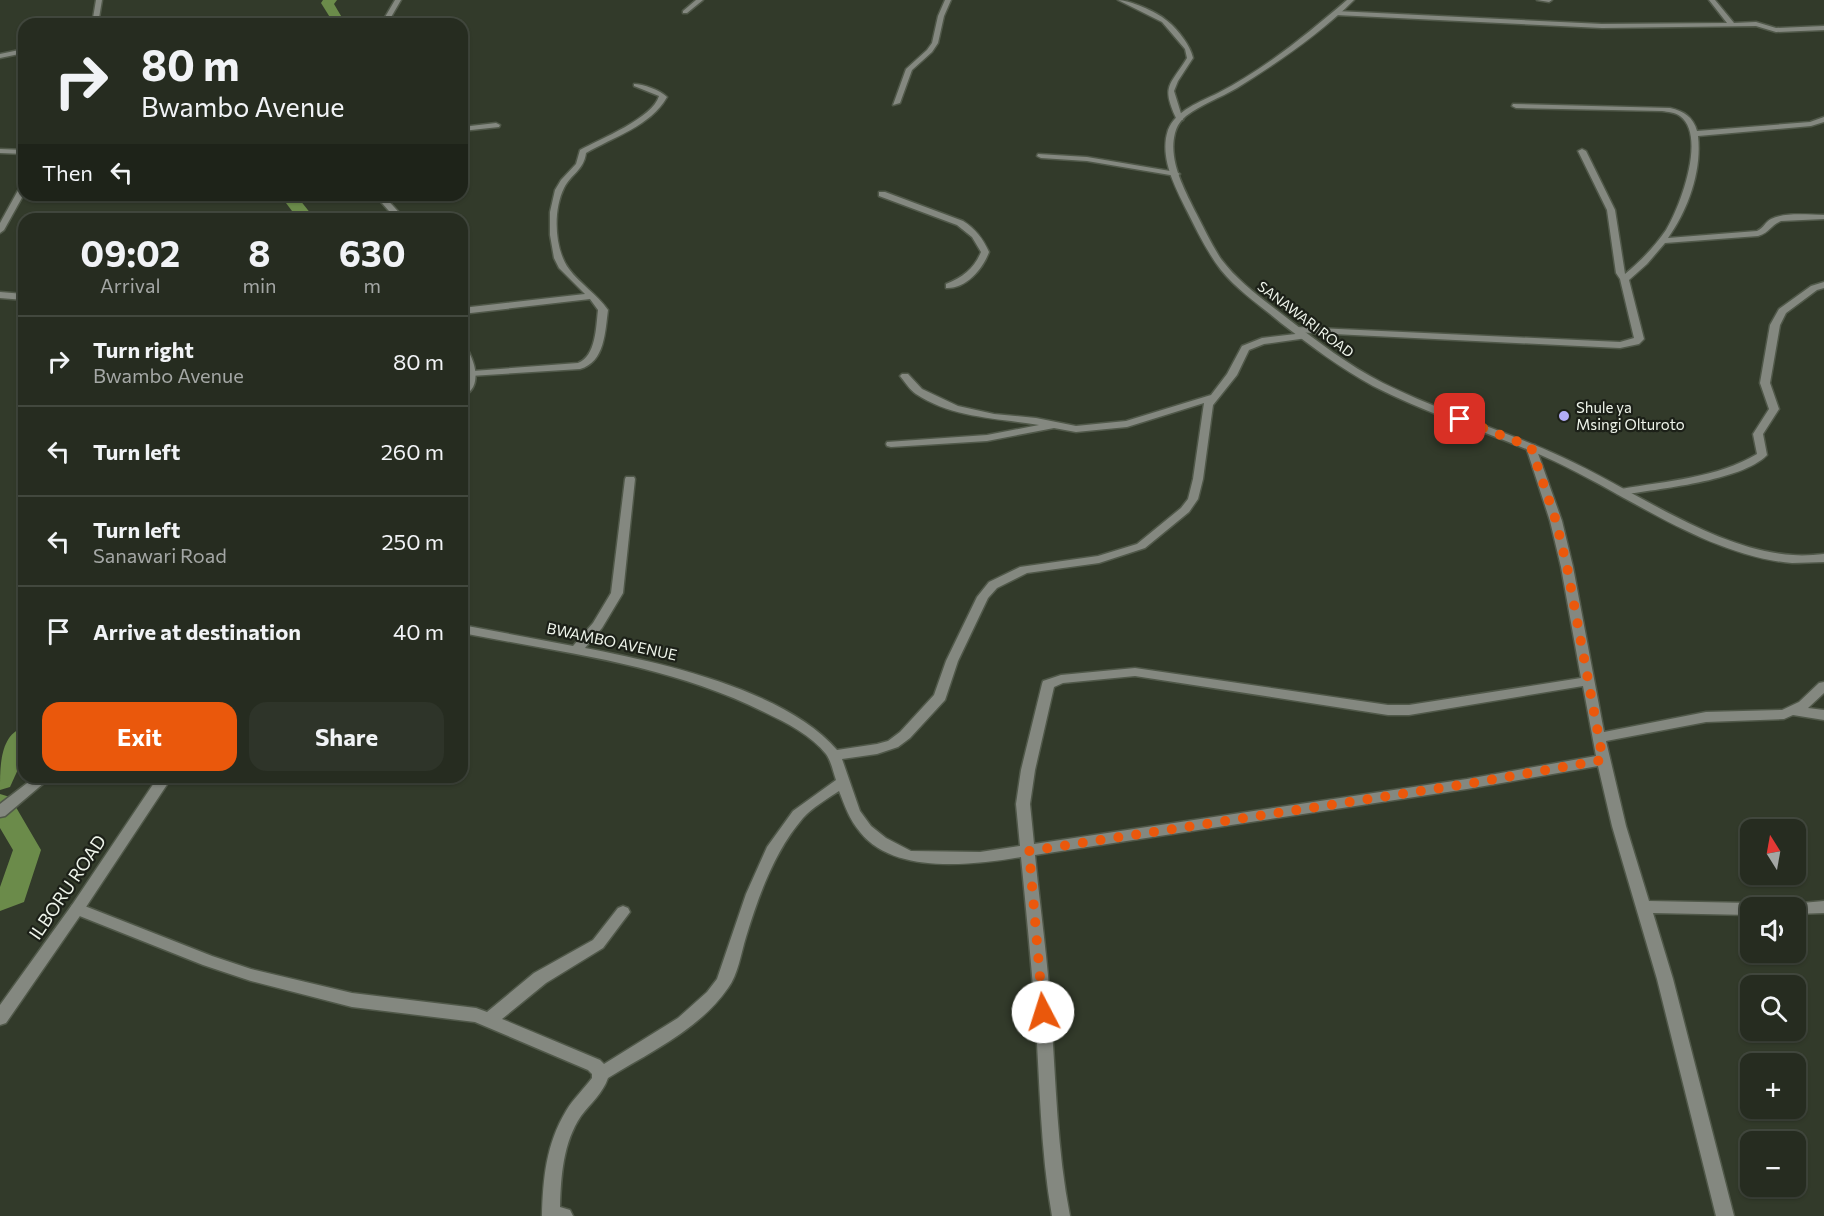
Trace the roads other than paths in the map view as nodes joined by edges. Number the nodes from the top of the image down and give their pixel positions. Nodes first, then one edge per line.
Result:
1 (99, 0) edge
2 (398, 0) edge
3 (700, 0) edge
4 (948, 0) edge
5 (1121, 0) edge
6 (1351, 0) edge
7 (1540, 0) edge
8 (1549, 0) edge
9 (1712, 0) edge
10 (685, 12) dead end
11 (1336, 13) junction
12 (96, 18) edge
13 (388, 18) edge
14 (1732, 25) junction
15 (1824, 28) edge
16 (18, 52) edge
17 (0, 56) edge
18 (636, 85) dead end
19 (896, 103) dead end
20 (1516, 106) dead end
21 (1180, 118) junction
22 (1824, 119) edge
23 (496, 125) dead end
24 (468, 128) edge
25 (1693, 134) junction
26 (1582, 151) dead end
27 (0, 152) edge
28 (18, 152) edge
29 (1041, 156) dead end
30 (1176, 174) junction
31 (882, 194) dead end
32 (18, 197) edge
33 (384, 201) edge
34 (396, 213) edge
35 (1824, 217) edge
36 (0, 230) edge
37 (1661, 241) junction
38 (1624, 279) junction
39 (1824, 285) edge
40 (949, 286) dead end
41 (0, 295) edge
42 (18, 296) edge
43 (592, 296) junction
44 (468, 310) edge
45 (1300, 333) junction
46 (468, 364) edge
47 (472, 375) junction
48 (905, 376) dead end
49 (468, 388) edge
50 (1215, 397) junction
51 (1053, 425) junction
52 (891, 444) dead end
53 (1531, 447) junction
54 (630, 479) dead end
55 (1621, 492) junction
56 (1824, 558) edge
57 (468, 630) edge
58 (576, 650) junction
59 (1589, 681) junction
60 (1824, 686) edge
61 (1794, 711) junction
62 (1824, 715) edge
63 (1599, 738) junction
64 (834, 754) junction
65 (1603, 760) junction
66 (842, 782) junction
67 (37, 783) edge
68 (161, 783) edge
69 (0, 812) edge
70 (1029, 851) junction
71 (1644, 907) junction
72 (1824, 907) edge
73 (1806, 908) edge
74 (77, 909) junction
75 (1740, 909) edge
76 (623, 912) dead end
77 (0, 1018) edge
78 (490, 1019) junction
79 (601, 1074) junction
80 (555, 1215) edge
81 (1061, 1216) edge
82 (1725, 1216) edge

1 - 12 street
2 - 13 street
3 - 10 street
4 - 19 street
5 - 21 street
6 - 11 street
7 - 8 street
9 - 14 street
11 - 14 street
11 - 21 street
14 - 15 street
16 - 17 street
18 - 43 street
20 - 25 street
21 - 30 street, SANAWARI ROAD
22 - 25 street
23 - 24 street
25 - 37 street
26 - 38 street
27 - 28 street
29 - 30 street
30 - 45 street, SANAWARI ROAD
31 - 40 street
32 - 36 street
33 - 34 street
35 - 37 street
37 - 38 street
38 - 45 street
39 - 55 street
41 - 42 street
43 - 44 street
43 - 47 street
45 - 50 street
45 - 53 street, SANAWARI ROAD
46 - 47 street
47 - 49 street
48 - 51 street
50 - 51 street
50 - 64 street
51 - 52 street
53 - 55 street, SANAWARI ROAD
53 - 59 street
54 - 58 street
55 - 56 street, SANAWARI ROAD
57 - 58 street, BWAMBO AVENUE
58 - 64 street, BWAMBO AVENUE
59 - 63 street
59 - 70 street
60 - 61 street
61 - 62 street
61 - 63 street
63 - 65 street
64 - 66 street
65 - 70 street
65 - 71 street
66 - 70 street
66 - 79 street
67 - 69 street
68 - 74 street, ILBORU ROAD
70 - 81 street
71 - 75 street
71 - 82 street
72 - 73 street
74 - 77 street, ILBORU ROAD
74 - 78 street
76 - 78 street
78 - 79 street
79 - 80 street

